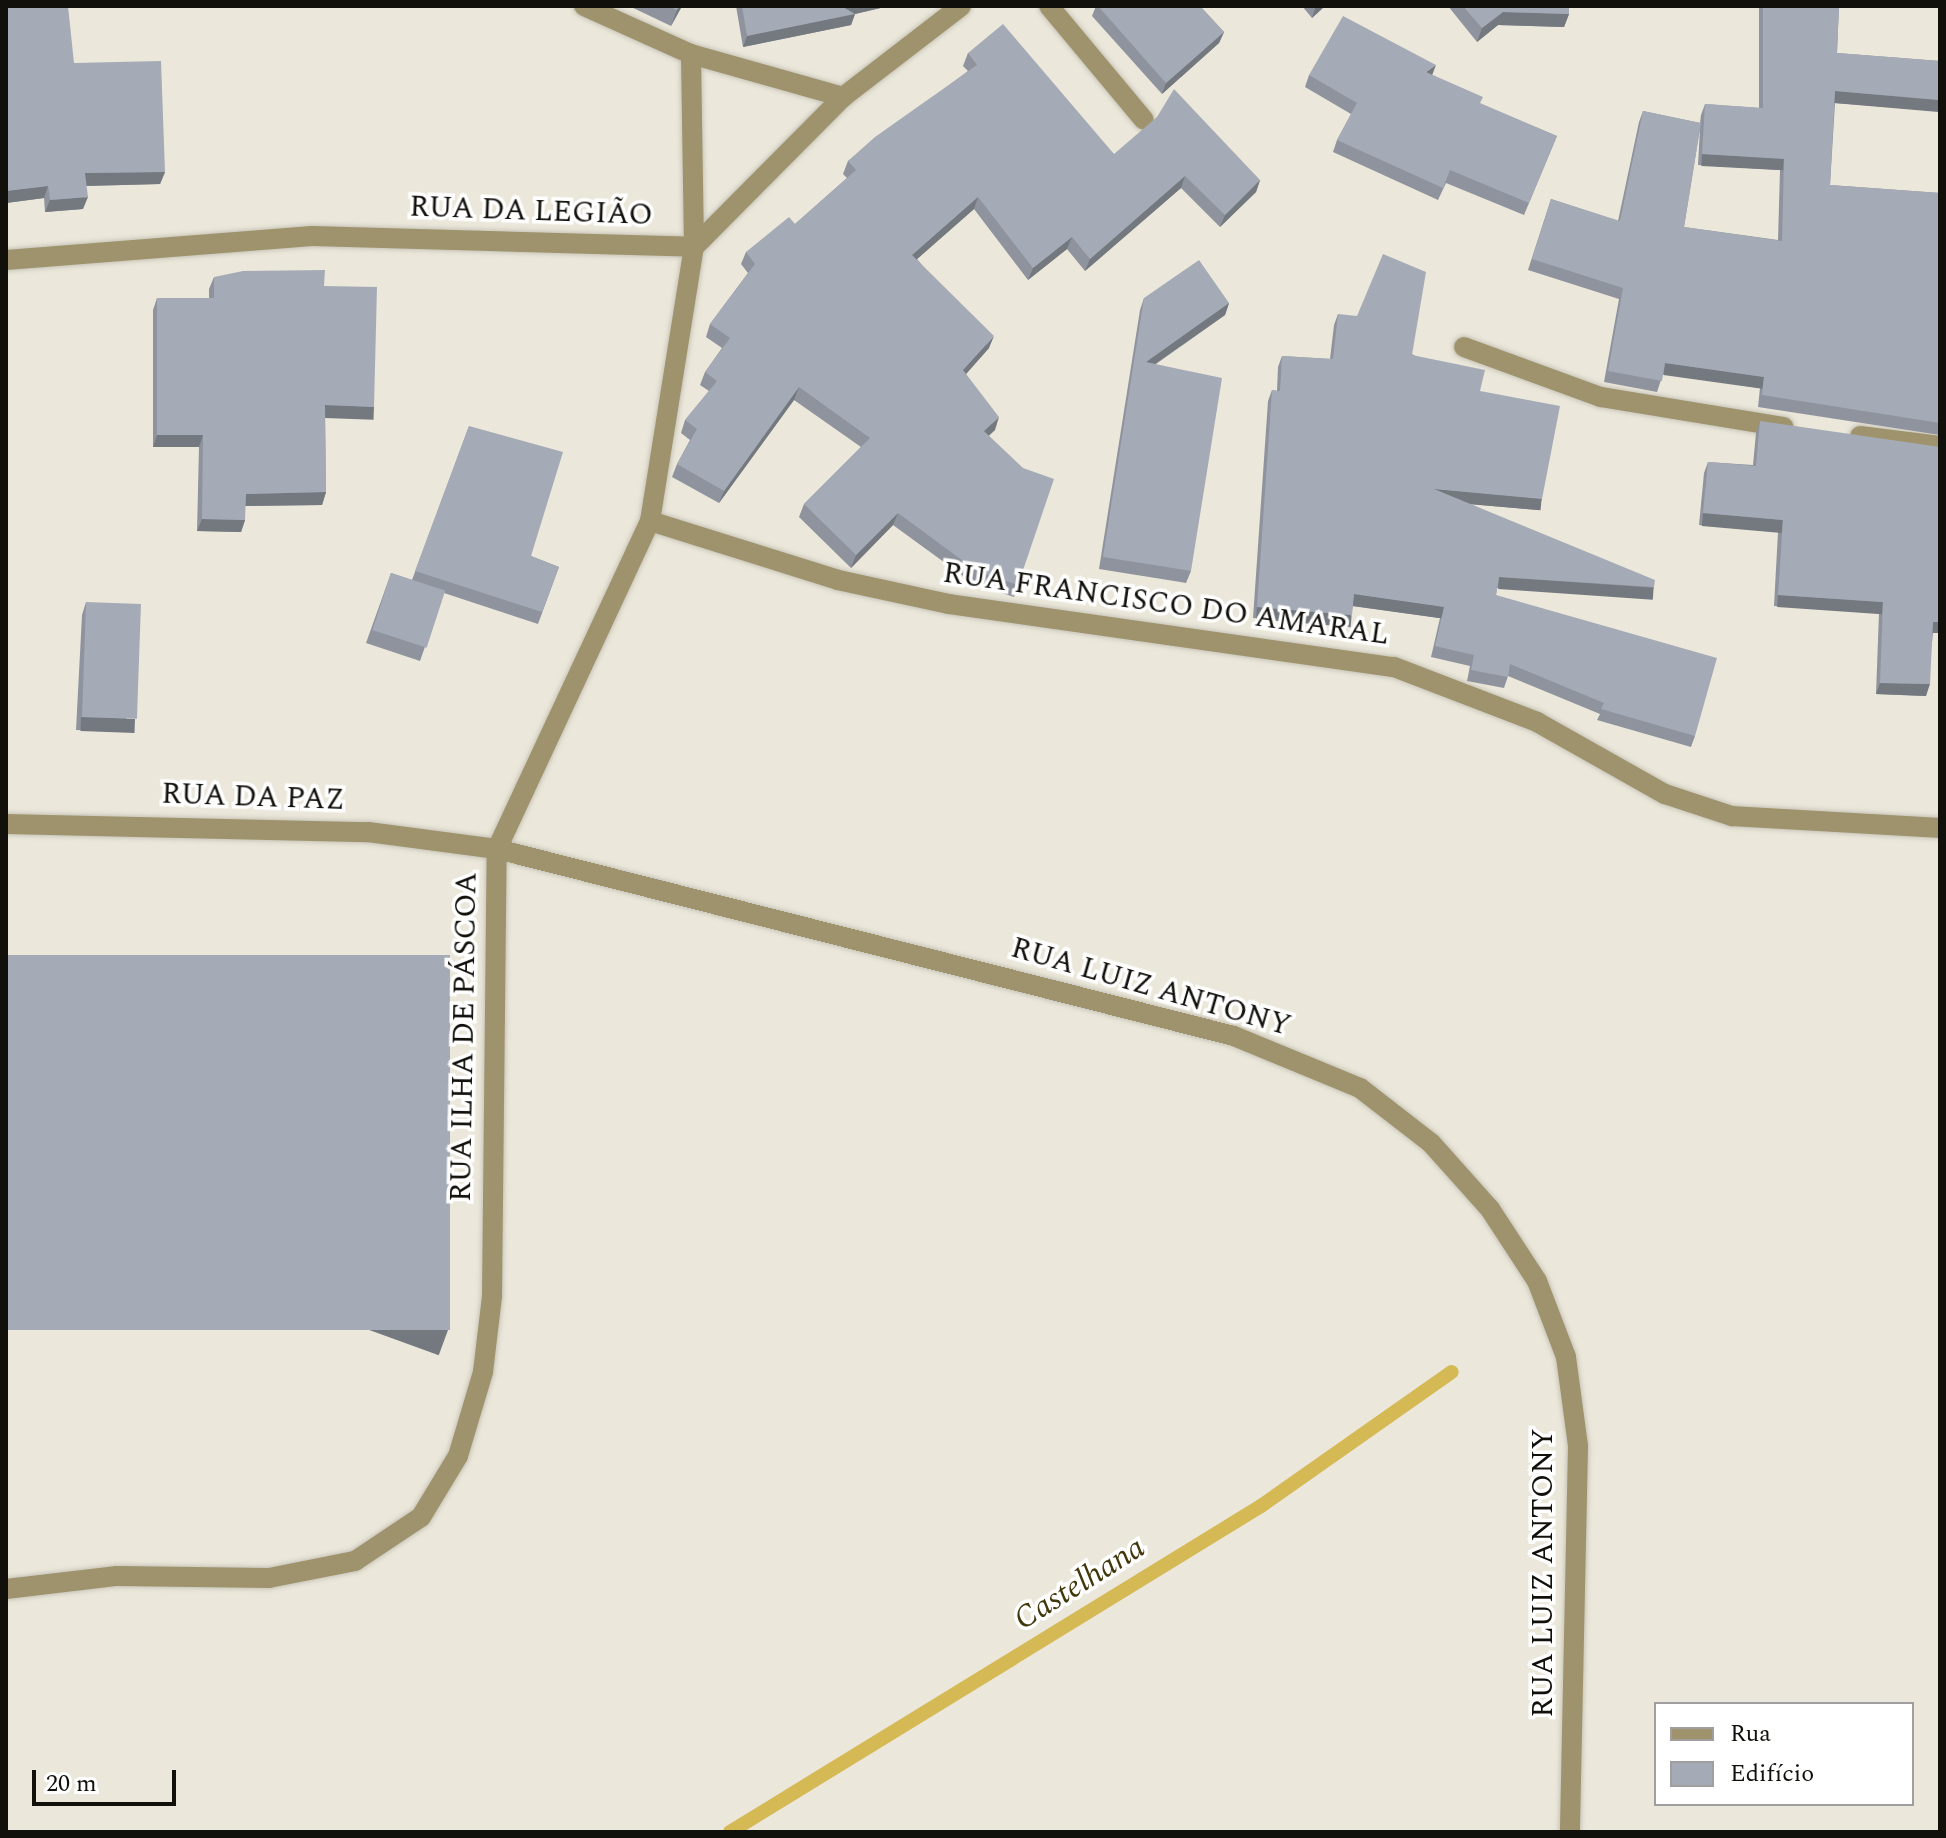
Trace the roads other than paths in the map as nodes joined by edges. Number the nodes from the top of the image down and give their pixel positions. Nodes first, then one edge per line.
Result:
1 (584, 6) edge
2 (961, 6) edge
3 (1049, 6) edge
4 (691, 54) junction
5 (843, 97) junction
6 (1144, 120) dead end
7 (694, 247) junction
8 (6, 260) edge
9 (1464, 347) dead end
10 (1812, 430) edge
11 (1840, 434) edge
12 (1940, 446) edge
13 (650, 521) junction
14 (6, 824) edge
15 (1940, 828) edge
16 (497, 849) junction
17 (6, 1589) edge
18 (1570, 1832) edge

1 - 4 street
2 - 5 street, RUA DA LEGIÃO
3 - 6 street
4 - 5 street
4 - 7 street, RUA ILHA DE PÁSCOA
5 - 7 street, RUA DA LEGIÃO
7 - 8 street, RUA DA LEGIÃO
7 - 13 street, RUA ILHA DE PÁSCOA
9 - 10 street
11 - 12 street
13 - 15 street, RUA FRANCISCO DO AMARAL
13 - 16 street, RUA ILHA DE PÁSCOA
14 - 16 street, RUA DA PAZ
16 - 17 street, RUA ILHA DE PÁSCOA
16 - 18 street, RUA LUIZ ANTONY

